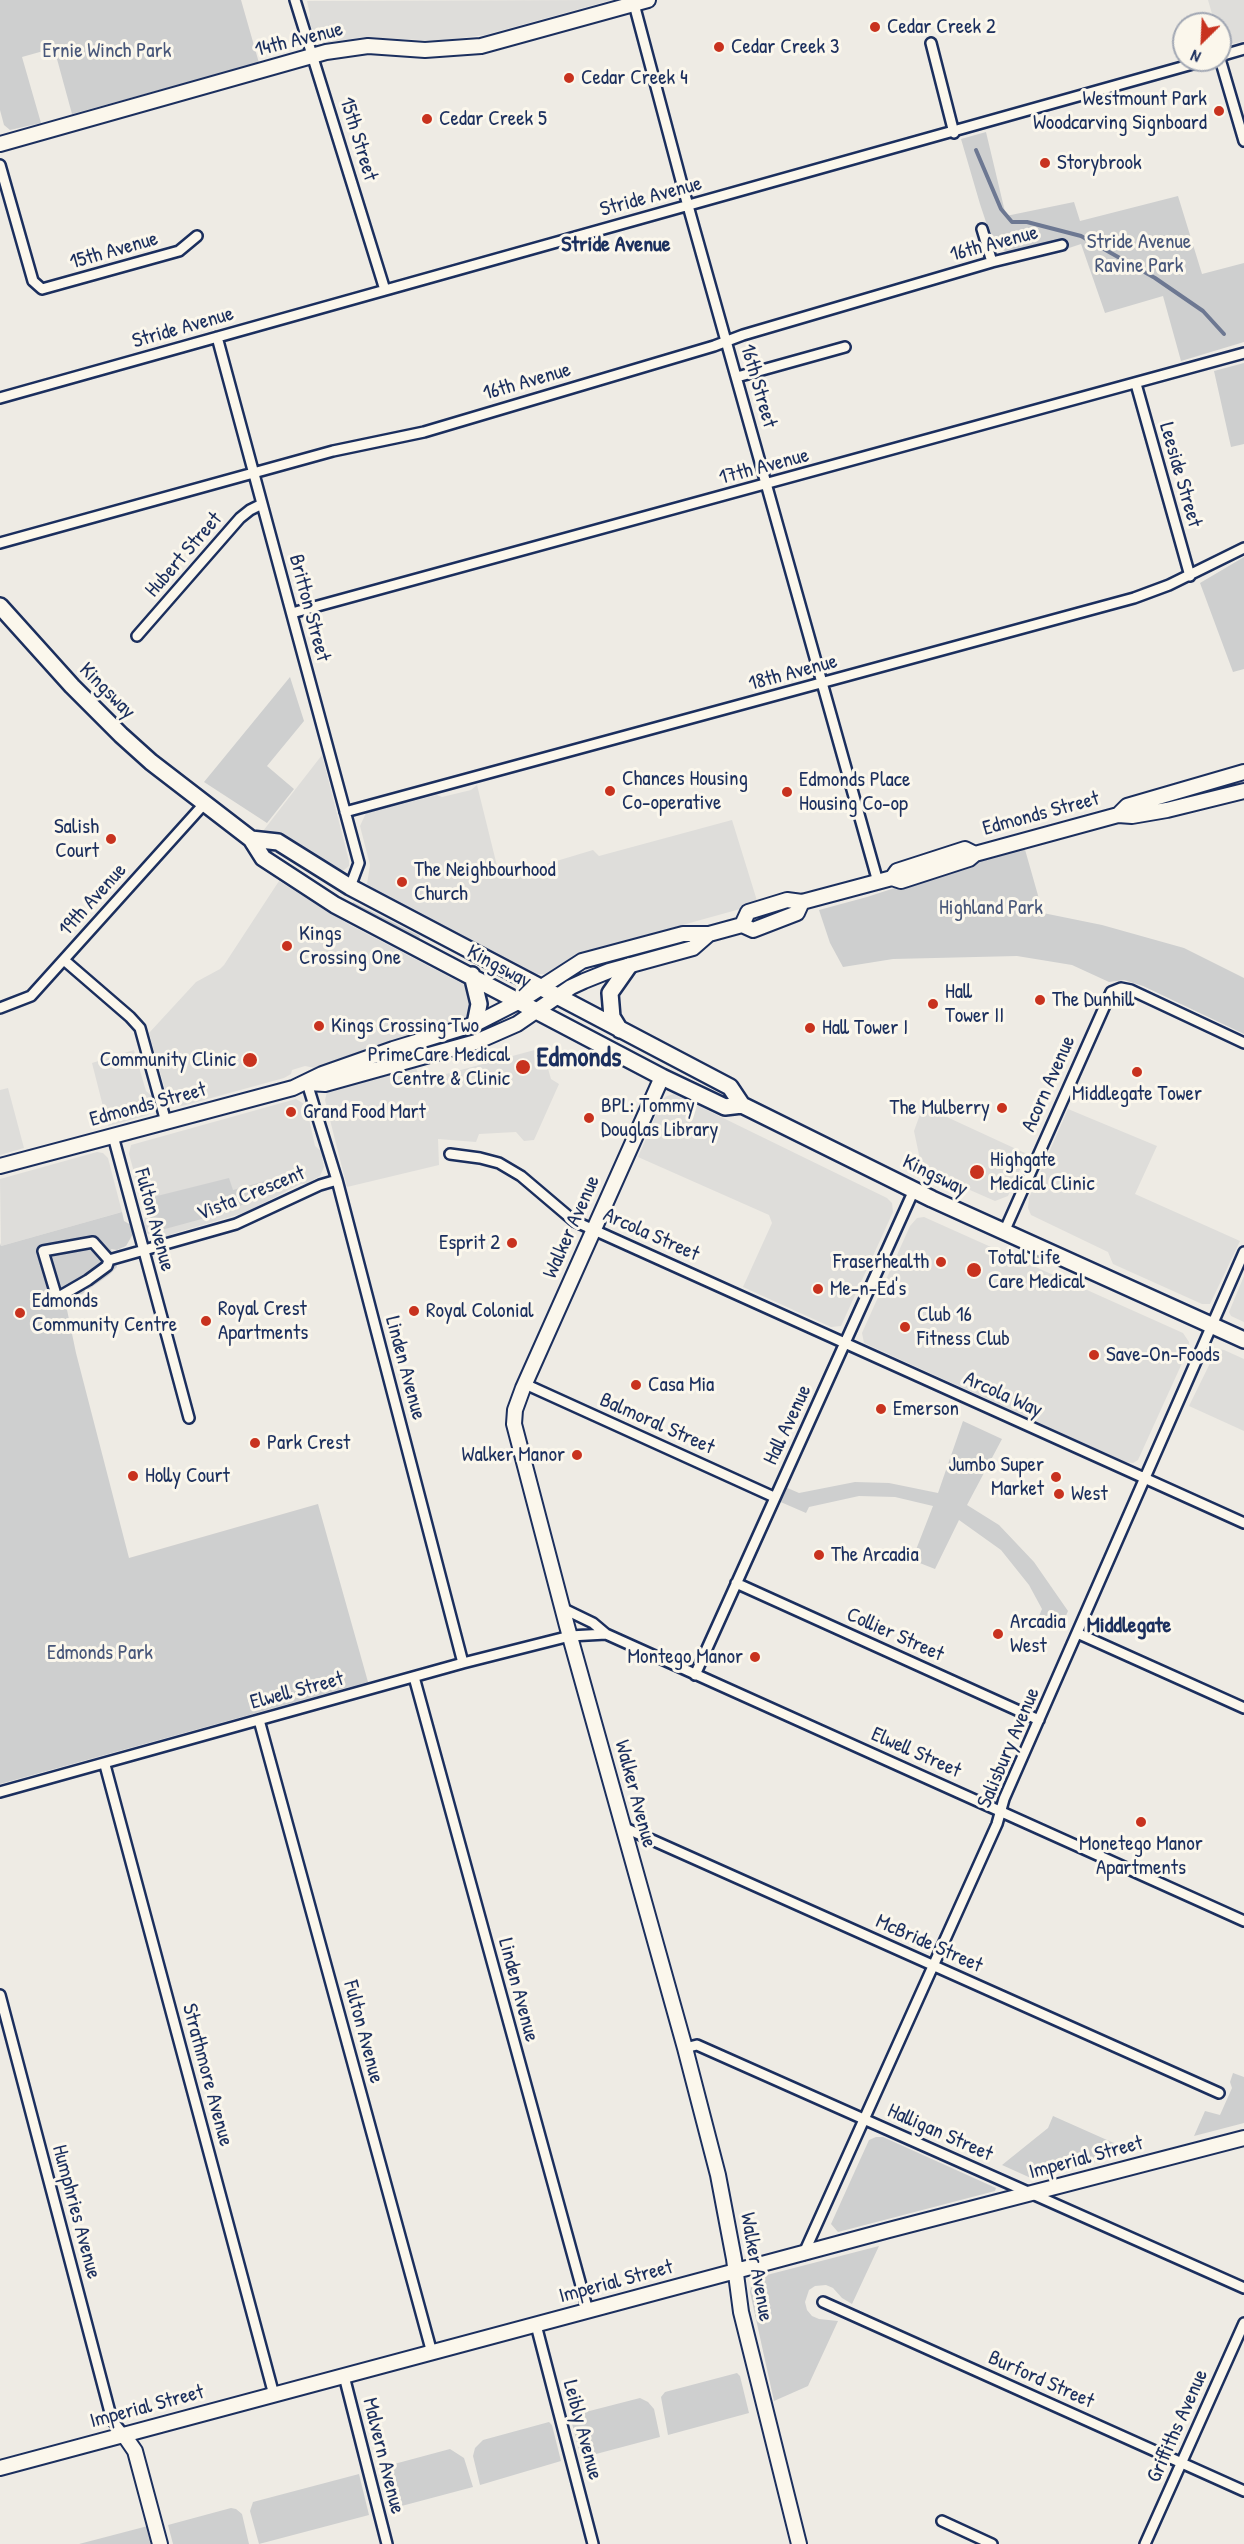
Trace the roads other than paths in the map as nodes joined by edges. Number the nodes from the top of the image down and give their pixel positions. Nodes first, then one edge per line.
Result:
1 (295, 0) edge
2 (648, 0) edge
3 (634, 4) junction
4 (931, 43) dead end
5 (312, 55) junction
6 (1172, 70) edge
7 (1224, 72) edge
8 (954, 133) junction
9 (1244, 141) edge
10 (0, 144) edge
11 (0, 165) edge
12 (688, 206) junction
13 (982, 229) dead end
14 (197, 236) dead end
15 (1062, 245) dead end
16 (992, 262) junction
17 (385, 290) junction
18 (217, 337) junction
19 (727, 341) junction
20 (845, 347) dead end
21 (1244, 353) edge
22 (737, 377) junction
23 (1136, 384) junction
24 (0, 398) edge
25 (255, 474) junction
26 (768, 484) junction
27 (262, 504) junction
28 (0, 543) edge
29 (1244, 548) edge
30 (1190, 576) junction
31 (0, 606) edge
32 (292, 613) junction
33 (137, 636) dead end
34 (823, 683) junction
35 (1244, 772) edge
36 (1244, 791) edge
37 (204, 804) junction
38 (345, 812) junction
39 (1118, 815) junction
40 (251, 839) junction
41 (885, 880) junction
42 (350, 887) junction
43 (709, 934) junction
44 (64, 960) junction
45 (629, 966) junction
46 (472, 975) junction
47 (541, 987) junction
48 (557, 996) junction
49 (520, 1001) junction
50 (0, 1008) edge
51 (537, 1011) junction
52 (475, 1024) junction
53 (620, 1030) junction
54 (1244, 1043) edge
55 (662, 1077) junction
56 (307, 1083) junction
57 (742, 1105) junction
58 (166, 1122) junction
59 (113, 1136) junction
60 (450, 1154) dead end
61 (0, 1166) edge
62 (337, 1180) junction
63 (914, 1190) junction
64 (594, 1229) junction
65 (1004, 1232) junction
66 (143, 1252) junction
67 (1244, 1252) edge
68 (110, 1260) junction
69 (1212, 1325) junction
70 (1244, 1340) edge
71 (846, 1343) junction
72 (525, 1384) junction
73 (189, 1418) dead end
74 (1145, 1479) junction
75 (774, 1497) junction
76 (1244, 1523) edge
77 (736, 1583) junction
78 (562, 1608) junction
79 (1077, 1633) junction
80 (606, 1634) junction
81 (570, 1636) junction
82 (463, 1663) junction
83 (695, 1675) junction
84 (414, 1677) junction
85 (1244, 1708) edge
86 (260, 1720) junction
87 (1039, 1720) junction
88 (105, 1765) junction
89 (0, 1792) edge
90 (999, 1810) junction
91 (623, 1827) junction
92 (1244, 1921) edge
93 (934, 1966) junction
94 (0, 1995) edge
95 (685, 2048) junction
96 (1219, 2093) dead end
97 (865, 2119) junction
98 (1244, 2138) edge
99 (1033, 2194) junction
100 (803, 2255) junction
101 (736, 2272) junction
102 (1244, 2288) edge
103 (823, 2302) dead end
104 (588, 2311) junction
105 (1244, 2323) edge
106 (536, 2325) junction
107 (432, 2353) junction
108 (344, 2376) junction
109 (274, 2395) junction
110 (124, 2435) junction
111 (1182, 2462) junction
112 (0, 2468) edge
113 (1244, 2491) edge
114 (942, 2521) dead end
115 (160, 2544) edge
116 (387, 2544) edge
117 (593, 2544) edge
118 (800, 2544) edge
119 (992, 2544) edge
120 (1145, 2544) edge

1 - 5 street, 15th Street
2 - 3 street, 14th Avenue
3 - 5 street, 14th Avenue
3 - 12 street, 16th Street
4 - 8 street
5 - 10 street, 14th Avenue
5 - 17 street, 15th Street
6 - 8 street, Stride Avenue
7 - 9 street
8 - 12 street, Stride Avenue
11 - 14 street, 15th Avenue
12 - 17 street, Stride Avenue
12 - 19 street, 16th Street
13 - 16 street
15 - 16 street, 16th Avenue
16 - 19 street, 16th Avenue
17 - 18 street, Stride Avenue
18 - 24 street, Stride Avenue
18 - 25 street, Britton Street
19 - 22 street, 16th Street
19 - 25 street, 16th Avenue
20 - 22 street
21 - 23 street, 17th Avenue
22 - 26 street, 16th Street
23 - 26 street, 17th Avenue
23 - 30 street, Leeside Street
25 - 27 street, Britton Street
25 - 28 street, 16th Avenue
26 - 32 street, 17th Avenue
26 - 34 street, 16th Street
27 - 32 street, Britton Street
27 - 33 street, Hubert Street
29 - 30 street, 18th Avenue
30 - 34 street, 18th Avenue
31 - 37 main road, Kingsway
32 - 38 street, Britton Street
34 - 38 street, 18th Avenue
34 - 41 street, 16th Street
35 - 39 street, Edmonds Street
36 - 39 street, Edmonds Street
37 - 40 main road, Kingsway
37 - 44 street, 19th Avenue
38 - 42 street, Britton Street
39 - 41 street, Edmonds Street
40 - 42 main road, Kingsway
40 - 46 main road, Kingsway
41 - 43 street, Edmonds Street
42 - 47 main road, Kingsway
43 - 45 street, Edmonds Street
43 - 47 street, Edmonds Street
44 - 50 street, 19th Avenue
44 - 58 street
45 - 48 street, Edmonds Street
45 - 53 main road
46 - 49 main road, Kingsway
46 - 52 main road
47 - 48 main road, Kingsway
47 - 49 street, Edmonds Street
48 - 51 street, Edmonds Street
48 - 53 main road, Kingsway
49 - 51 main road, Kingsway
49 - 52 street, Edmonds Street
51 - 55 main road, Kingsway
51 - 56 street, Edmonds Street
52 - 56 street, Edmonds Street
53 - 57 main road, Kingsway
54 - 65 street, Acorn Avenue
55 - 57 main road, Kingsway
55 - 64 street, Walker Avenue
56 - 58 street, Edmonds Street
56 - 62 street, Linden Avenue
57 - 63 main road, Kingsway
58 - 59 street, Edmonds Street
59 - 61 street, Edmonds Street
59 - 66 street, Fulton Avenue
60 - 64 street, Arcola Street
62 - 66 street, Vista Crescent
62 - 82 street, Linden Avenue
63 - 65 main road, Kingsway
63 - 71 street, Hall Avenue
64 - 71 street, Arcola Street
64 - 72 street, Walker Avenue
65 - 69 main road, Kingsway
66 - 68 street, Vista Crescent
66 - 73 street, Fulton Avenue
67 - 69 street, Salisbury Avenue
68 - 68 street, Vista Crescent
69 - 70 main road, Kingsway
69 - 74 street, Salisbury Avenue
71 - 74 street, Arcola Way
71 - 75 street, Hall Avenue
72 - 75 street, Balmoral Street
72 - 78 street, Walker Avenue
74 - 76 street
74 - 79 street, Salisbury Avenue
75 - 77 street, Hall Avenue
77 - 83 street, Hall Avenue
77 - 87 street, Collier Street
78 - 80 street, Elwell Street
78 - 81 street, Walker Avenue
79 - 85 street
79 - 87 street, Salisbury Avenue
80 - 81 street, Elwell Street
80 - 83 street, Elwell Street
81 - 82 street, Elwell Street
81 - 91 street, Walker Avenue
82 - 84 street, Elwell Street
83 - 90 street, Elwell Street
84 - 86 street, Elwell Street
84 - 104 street, Linden Avenue
86 - 88 street, Elwell Street
86 - 107 street, Fulton Avenue
87 - 90 street, Salisbury Avenue
88 - 89 street, Elwell Street
88 - 109 street, Strathmore Avenue
90 - 92 street, Elwell Street
90 - 93 street, Salisbury Avenue
91 - 93 street, McBride Street
91 - 95 street, Walker Avenue
93 - 96 street, McBride Street
93 - 97 street, Salisbury Avenue
94 - 110 street, Humphries Avenue
95 - 97 street, Halligan Street
95 - 101 street, Walker Avenue
97 - 99 street, Halligan Street
97 - 100 street, Salisbury Avenue
98 - 99 street, Imperial Street
99 - 100 street, Imperial Street
99 - 102 street, Halligan Street
100 - 101 street, Imperial Street
101 - 104 street, Imperial Street
101 - 118 street, Walker Avenue
103 - 111 street, Burford Street
104 - 106 street, Imperial Street
105 - 111 street, Griffiths Avenue
106 - 107 street, Imperial Street
106 - 117 street, Leibly Avenue
107 - 108 street, Imperial Street
108 - 109 street, Imperial Street
108 - 116 street, Malvern Avenue
109 - 110 street, Imperial Street
110 - 112 street, Imperial Street
110 - 115 street
111 - 113 street, Burford Street
111 - 120 street, Griffiths Avenue
114 - 119 street

